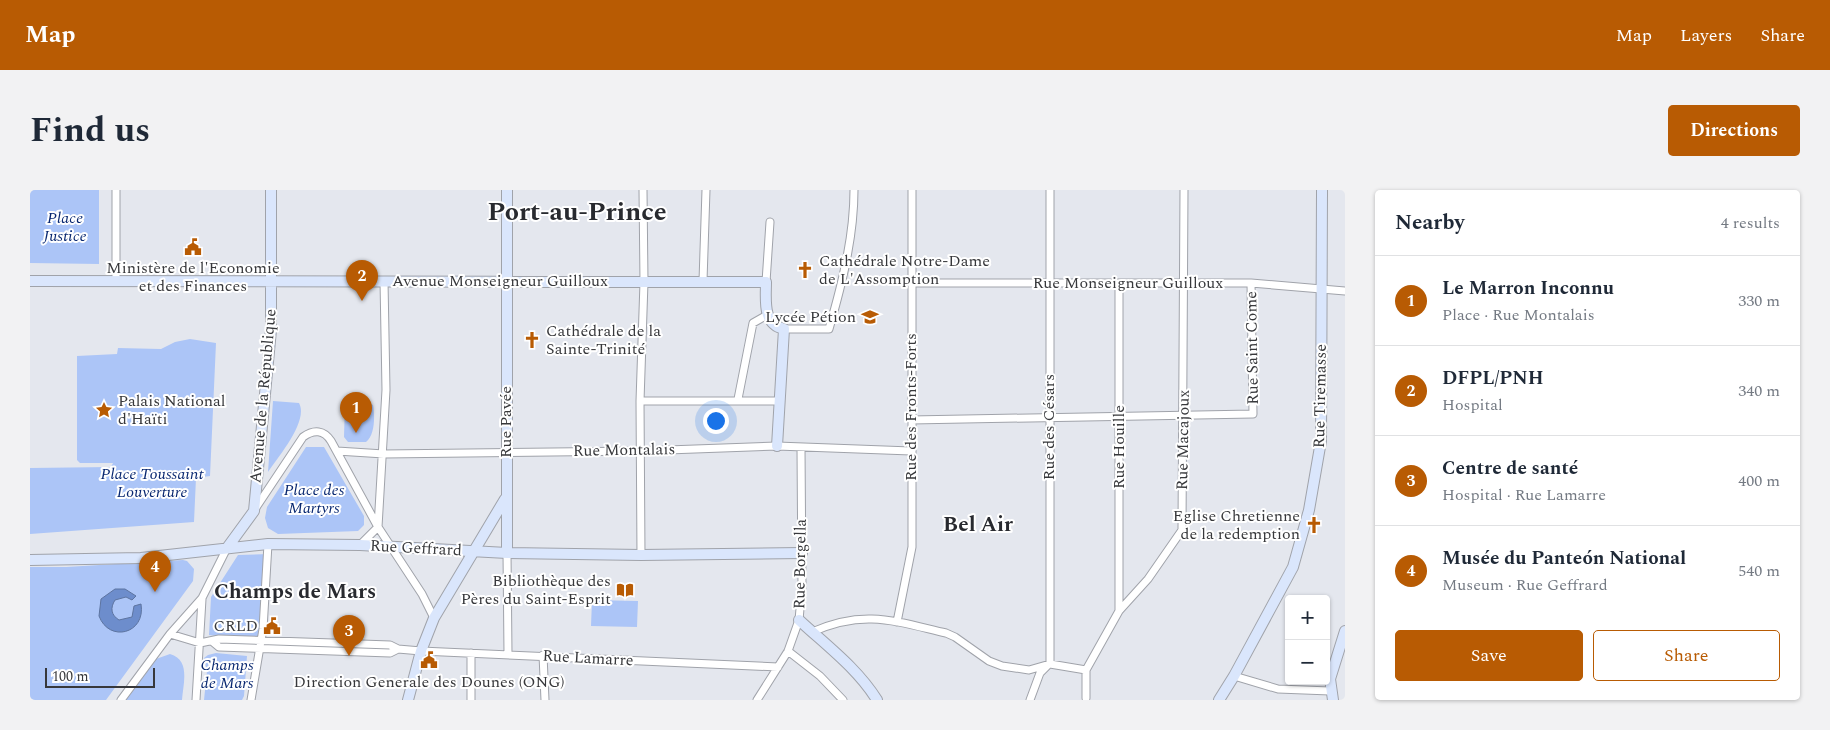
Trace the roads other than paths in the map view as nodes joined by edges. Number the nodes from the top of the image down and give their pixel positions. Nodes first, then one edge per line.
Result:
1 (116, 190) edge
2 (271, 190) edge
3 (508, 190) edge
4 (643, 190) edge
5 (706, 190) edge
6 (854, 190) edge
7 (912, 190) edge
8 (1050, 190) edge
9 (1184, 190) edge
10 (1322, 190) edge
11 (770, 222) dead end
12 (384, 280) junction
13 (272, 281) junction
14 (30, 282) edge
15 (116, 282) junction
16 (506, 282) junction
17 (644, 282) junction
18 (703, 282) junction
19 (766, 282) junction
20 (911, 282) junction
21 (1050, 282) junction
22 (1118, 283) junction
23 (1184, 283) junction
24 (1251, 283) junction
25 (1322, 290) junction
26 (1345, 291) edge
27 (767, 315) junction
28 (784, 329) junction
29 (738, 400) junction
30 (640, 401) junction
31 (780, 401) junction
32 (1118, 416) junction
33 (1184, 416) junction
34 (1049, 418) junction
35 (911, 420) junction
36 (777, 446) junction
37 (801, 448) junction
38 (337, 451) junction
39 (506, 451) junction
40 (640, 451) junction
41 (911, 451) junction
42 (384, 454) junction
43 (505, 498) junction
44 (254, 511) junction
45 (378, 527) junction
46 (268, 544) junction
47 (360, 545) junction
48 (391, 546) junction
49 (227, 548) junction
50 (473, 551) junction
51 (507, 553) junction
52 (802, 553) junction
53 (641, 555) junction
54 (30, 560) edge
55 (202, 598) junction
56 (1119, 611) junction
57 (434, 618) junction
58 (799, 620) junction
59 (897, 622) junction
60 (1345, 631) edge
61 (812, 632) junction
62 (170, 634) junction
63 (200, 643) junction
64 (258, 645) junction
65 (421, 651) junction
66 (788, 651) junction
67 (471, 653) junction
68 (508, 654) junction
69 (543, 656) junction
70 (1050, 664) junction
71 (778, 667) junction
72 (1086, 670) junction
73 (1234, 676) junction
74 (1331, 695) edge
75 (1086, 698) dead end
76 (121, 700) edge
77 (196, 700) edge
78 (251, 700) edge
79 (408, 700) edge
80 (471, 700) edge
81 (544, 700) edge
82 (757, 700) edge
83 (843, 700) edge
84 (877, 700) edge
85 (1030, 700) edge
86 (1219, 700) edge

1 - 15 street
2 - 13 street, Avenue de la République
3 - 16 street, Rue Pavée
4 - 17 street
5 - 18 street
6 - 28 street
7 - 20 street, Rue des Fronts-Forts
8 - 21 street, Rue des Césars
9 - 23 street, Rue Macajoux
10 - 25 street, Rue Tiremasse
11 - 19 street
12 - 13 street, Avenue Monseigneur Guilloux
12 - 16 street, Avenue Monseigneur Guilloux
12 - 42 street
13 - 15 street, Avenue Monseigneur Guilloux
13 - 44 street, Avenue de la République
14 - 15 street, Avenue Monseigneur Guilloux
16 - 17 street, Avenue Monseigneur Guilloux
16 - 39 street, Rue Pavée
17 - 18 street, Avenue Monseigneur Guilloux
17 - 30 street
18 - 19 street, Avenue Monseigneur Guilloux
19 - 27 street
20 - 21 street, Rue Monseigneur Guilloux
20 - 35 street, Rue des Fronts-Forts
21 - 22 street, Rue Monseigneur Guilloux
21 - 34 street, Rue des Césars
22 - 23 street, Rue Monseigneur Guilloux
22 - 32 street, Rue Houille
23 - 24 street, Rue Monseigneur Guilloux
23 - 33 street, Rue Macajoux
24 - 25 street, Rue Monseigneur Guilloux
24 - 33 street, Rue Saint Come
25 - 26 street, Rue Monseigneur Guilloux
25 - 73 street, Rue Tiremasse
27 - 28 street
27 - 29 street
28 - 31 street
29 - 30 street
29 - 31 street
30 - 40 street
31 - 36 street
32 - 33 street
32 - 34 street
32 - 56 street, Rue Houille
33 - 56 street, Rue Macajoux
34 - 35 street
34 - 70 street, Rue des Césars
35 - 41 street, Rue des Fronts-Forts
36 - 37 street, Rue Montalais
36 - 40 street, Rue Montalais
37 - 41 street, Rue Montalais
37 - 52 street, Rue Borgella
38 - 42 street, Rue Montalais
38 - 44 street
38 - 45 street
39 - 40 street, Rue Montalais
39 - 42 street, Rue Montalais
39 - 43 street, Rue Pavée
40 - 53 street
41 - 59 street, Rue des Fronts-Forts
42 - 45 street
43 - 50 street
43 - 51 street, Rue Pavée
44 - 49 street
45 - 47 street
45 - 48 street
46 - 47 street, Rue Geffrard
46 - 49 street, Rue Geffrard
46 - 64 street
47 - 48 street, Rue Geffrard
48 - 50 street, Rue Geffrard
48 - 57 street
49 - 54 street, Rue Geffrard
49 - 55 street
50 - 51 street, Rue Geffrard
50 - 57 street
51 - 53 street, Rue Geffrard
51 - 68 street, Rue Pavée
52 - 53 street, Rue Geffrard
52 - 58 street, Rue Borgella
55 - 62 street
55 - 63 street
56 - 72 street, Rue Macajoux
57 - 65 street
58 - 61 street
58 - 66 street, Rue Borgella
59 - 61 street
59 - 70 street
60 - 74 street
61 - 84 street
62 - 63 street, Rue Lamarre
62 - 76 street
63 - 64 street, Rue Lamarre
63 - 77 street
64 - 65 street, Rue Lamarre
64 - 78 street
65 - 67 street, Rue Lamarre
65 - 79 street
66 - 71 street, Rue Borgella
66 - 83 street
67 - 68 street, Rue Lamarre
67 - 80 street
68 - 69 street, Rue Lamarre
69 - 71 street, Rue Lamarre
69 - 81 street
70 - 72 street
70 - 85 street
71 - 82 street, Rue Borgella
72 - 75 street
73 - 74 street
73 - 86 street, Rue Tiremasse

